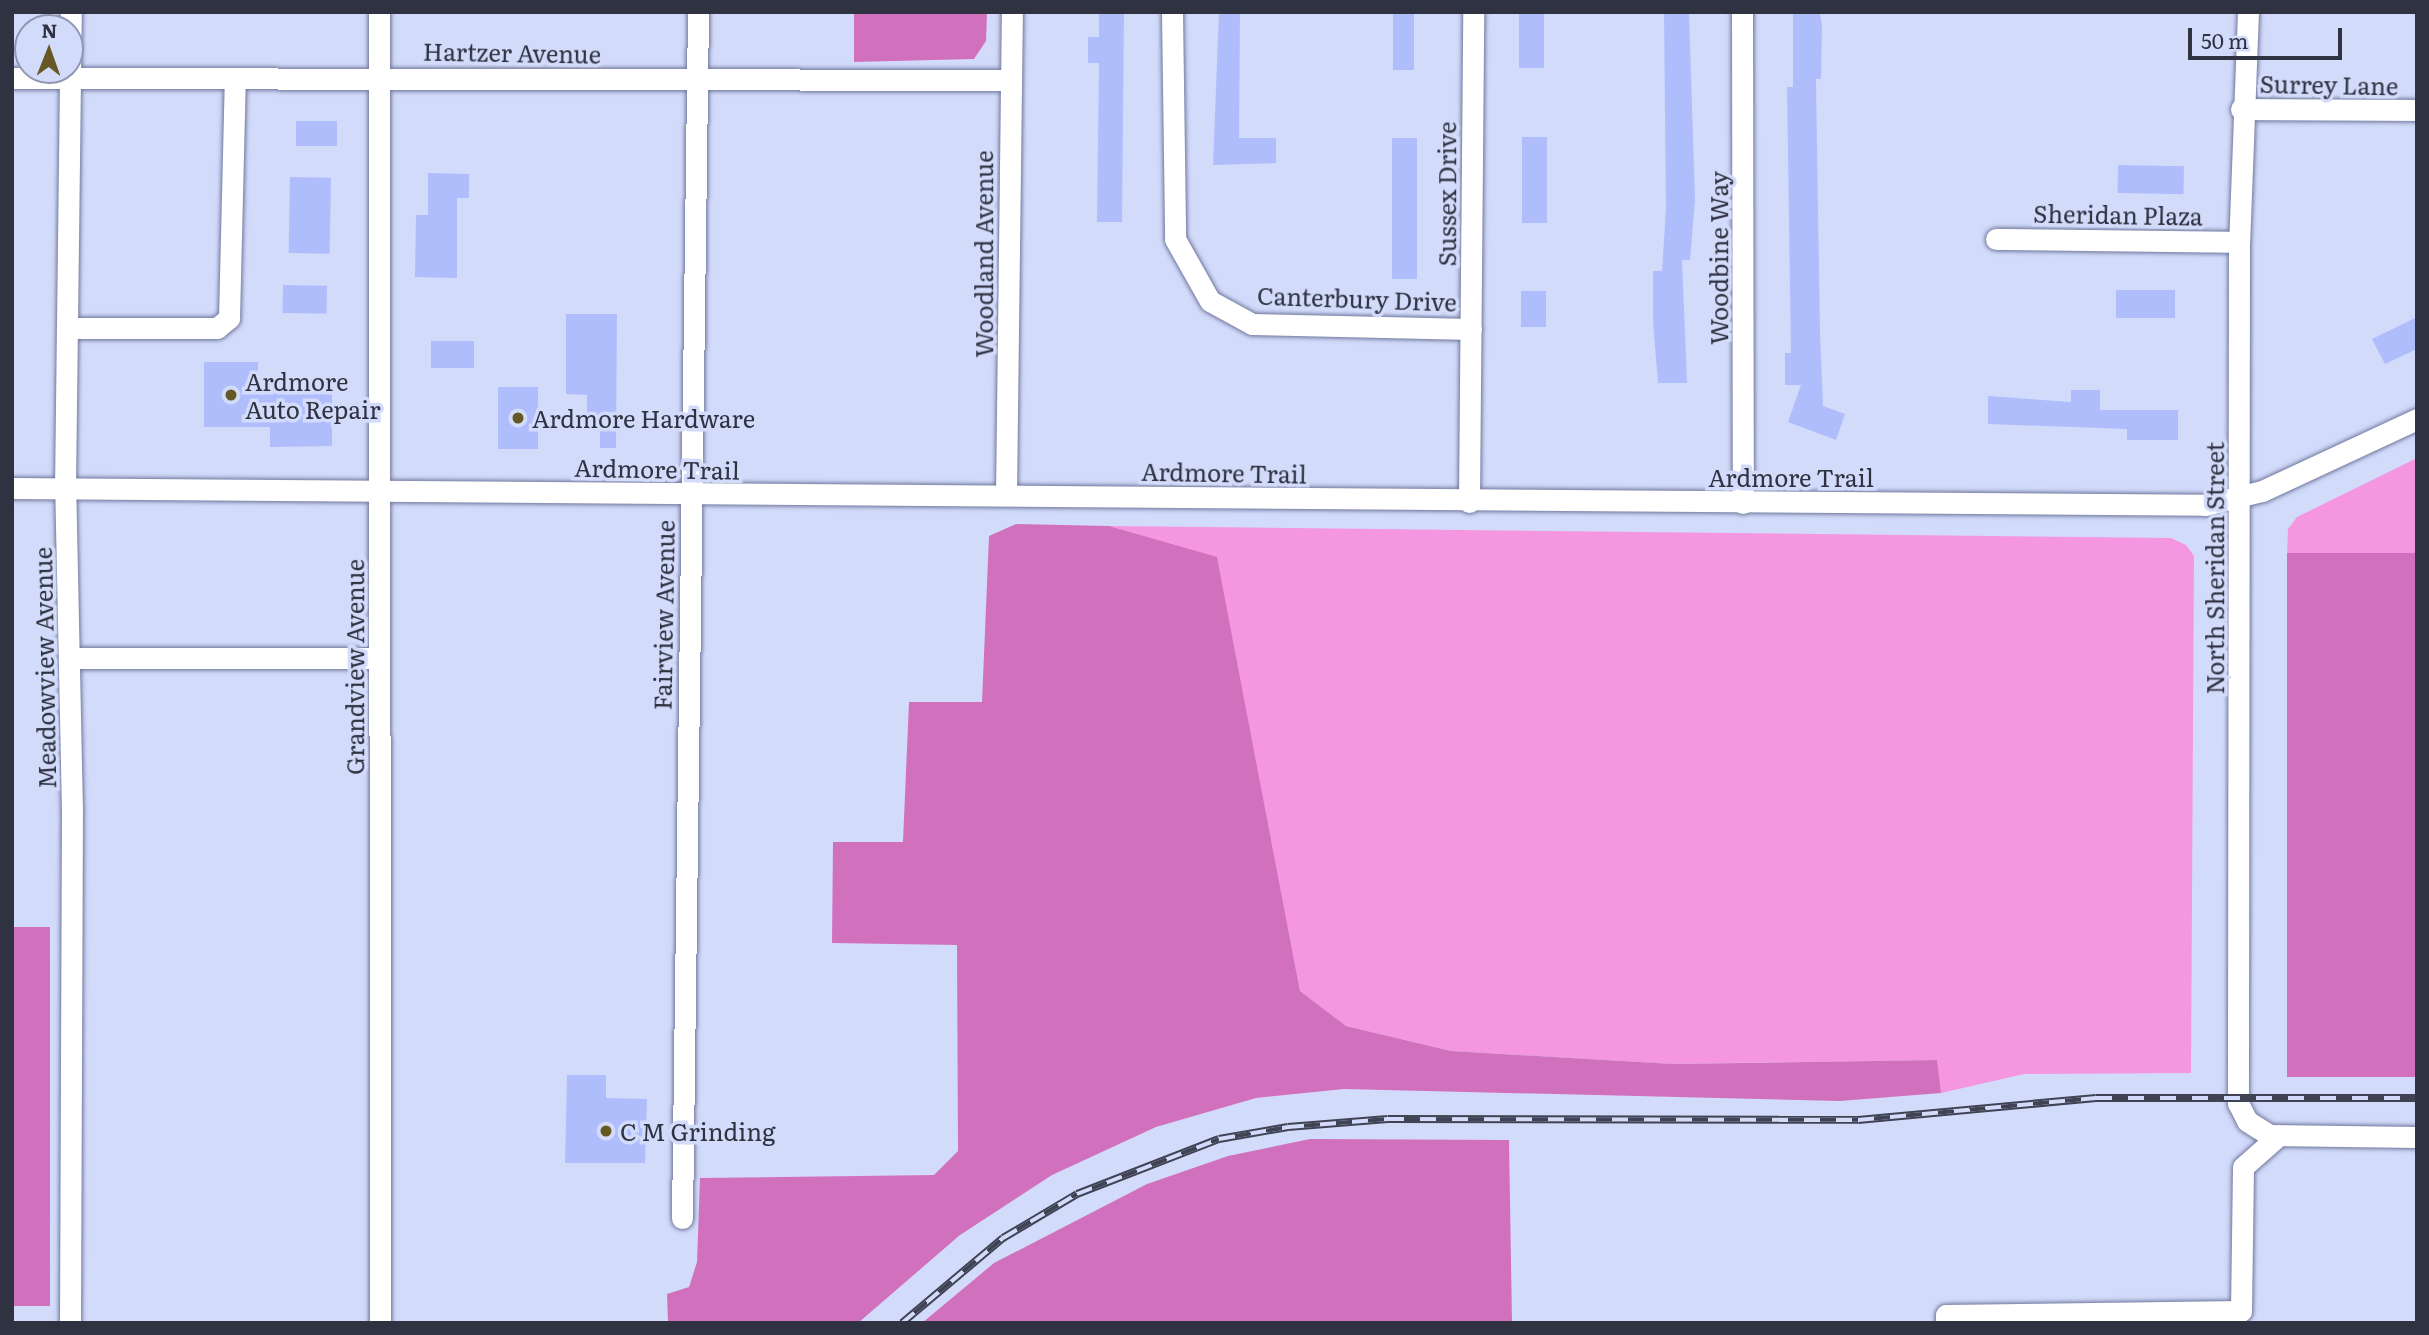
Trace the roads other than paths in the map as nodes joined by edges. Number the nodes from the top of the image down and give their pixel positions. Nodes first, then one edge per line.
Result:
1 (379, 12) edge
2 (698, 12) edge
3 (1012, 12) edge
4 (1172, 12) edge
5 (1473, 12) edge
6 (1742, 12) edge
7 (2248, 12) edge
8 (377, 76) junction
9 (84, 77) edge
10 (235, 78) junction
11 (1010, 80) junction
12 (698, 81) junction
13 (72, 84) edge
14 (2241, 109) junction
15 (2417, 110) edge
16 (1996, 239) dead end
17 (2239, 242) junction
18 (70, 328) junction
19 (1471, 329) junction
20 (2417, 419) edge
21 (12, 488) edge
22 (65, 488) junction
23 (380, 491) junction
24 (690, 495) junction
25 (1006, 495) junction
26 (2242, 499) junction
27 (1469, 502) junction
28 (1743, 503) junction
29 (70, 658) junction
30 (379, 658) junction
31 (2278, 1136) junction
32 (2417, 1137) edge
33 (682, 1219) dead end
34 (70, 1323) edge
35 (380, 1323) edge
36 (1946, 1323) edge

1 - 8 street, Grandview Avenue
2 - 12 street, Fairview Avenue
3 - 11 street, Woodland Avenue
4 - 19 street, Canterbury Drive
5 - 19 street, Sussex Drive
6 - 28 street, Woodbine Way
7 - 14 street, North Sheridan Street
8 - 10 street, Hartzer Avenue
8 - 12 street, Hartzer Avenue
8 - 23 street, Grandview Avenue
9 - 10 street, Hartzer Avenue
10 - 18 street
11 - 12 street, Hartzer Avenue
11 - 25 street, Woodland Avenue
12 - 24 street, Fairview Avenue
13 - 18 street, Meadowview Avenue
14 - 15 street, Surrey Lane
14 - 17 street, North Sheridan Street
16 - 17 street, Sheridan Plaza
17 - 26 street, North Sheridan Street
18 - 22 street, Meadowview Avenue
19 - 27 street, Sussex Drive
20 - 26 street, Ardmore Trail
21 - 22 street, Ardmore Trail
22 - 23 street, Ardmore Trail
22 - 29 street, Meadowview Avenue
23 - 24 street, Ardmore Trail
23 - 30 street, Grandview Avenue
24 - 25 street, Ardmore Trail
24 - 33 street, Fairview Avenue
25 - 27 street, Ardmore Trail
26 - 28 street, Ardmore Trail
26 - 31 street, North Sheridan Street
27 - 28 street, Ardmore Trail
29 - 30 street
29 - 34 street, Meadowview Avenue
30 - 35 street, Grandview Avenue
31 - 32 street
31 - 36 street

